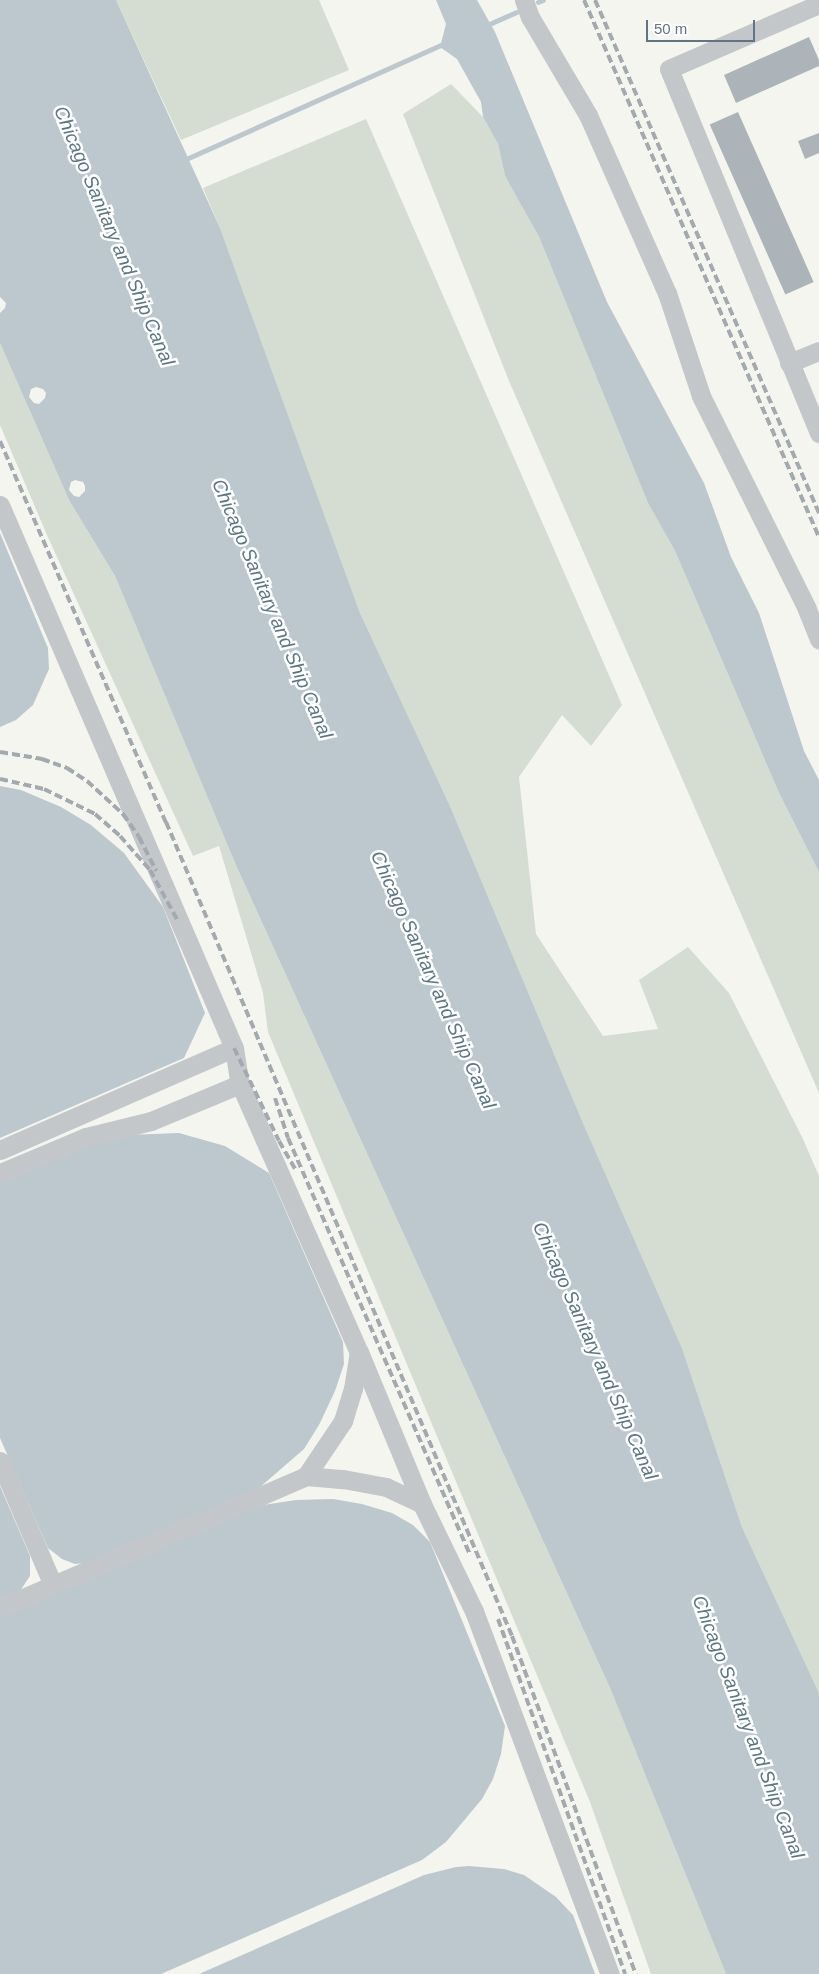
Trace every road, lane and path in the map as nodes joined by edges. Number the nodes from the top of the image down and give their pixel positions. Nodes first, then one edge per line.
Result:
1 (524, 0) edge
2 (819, 4) edge
3 (819, 350) edge
4 (789, 363) junction
5 (819, 433) edge
6 (0, 505) edge
7 (819, 639) edge
8 (234, 1048) junction
9 (240, 1084) junction
10 (0, 1150) edge
11 (0, 1173) edge
12 (359, 1352) junction
13 (0, 1461) edge
14 (306, 1476) junction
15 (422, 1504) junction
16 (53, 1585) junction
17 (0, 1608) edge
18 (610, 1974) edge

1 - 7 street
2 - 4 street
3 - 4 street
4 - 5 street
6 - 8 street
8 - 9 street
8 - 10 street
9 - 11 street
9 - 12 street
12 - 14 street
12 - 15 street
13 - 16 street
14 - 15 street
14 - 16 street
15 - 18 street
16 - 17 street

